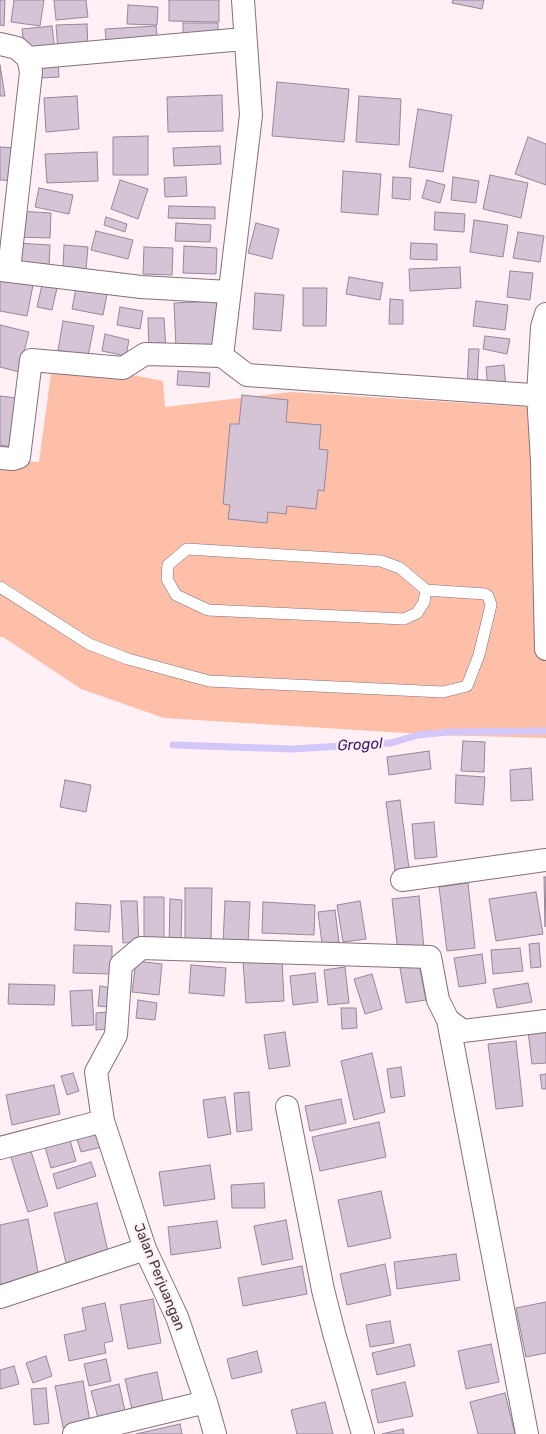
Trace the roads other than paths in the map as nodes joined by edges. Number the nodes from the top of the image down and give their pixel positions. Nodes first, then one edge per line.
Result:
1 (243, 0) edge
2 (244, 39) junction
3 (0, 44) edge
4 (28, 58) junction
5 (4, 270) edge
6 (228, 292) junction
7 (546, 314) edge
8 (222, 356) junction
9 (542, 396) edge
10 (0, 458) edge
11 (544, 461) edge
12 (0, 586) edge
13 (426, 590) junction
14 (546, 649) edge
15 (546, 860) edge
16 (402, 880) dead end
17 (448, 1020) junction
18 (546, 1021) edge
19 (287, 1107) dead end
20 (103, 1121) junction
21 (0, 1148) edge
22 (145, 1249) junction
23 (0, 1297) edge
24 (206, 1402) junction
25 (74, 1434) edge
26 (215, 1434) edge
27 (362, 1434) edge
28 (527, 1434) edge

1 - 2 street
2 - 4 street
2 - 6 street
3 - 4 street
4 - 5 street
5 - 6 street
6 - 8 street
7 - 9 street
8 - 9 street
8 - 10 street
9 - 11 street
11 - 14 street
12 - 13 lane
13 - 13 lane
15 - 16 street
17 - 18 street
17 - 20 street, Jalan Perjuangan
17 - 28 street
19 - 27 street
20 - 21 street
20 - 22 street, Jalan Perjuangan
22 - 23 street
22 - 24 street, Jalan Perjuangan
24 - 25 street
24 - 26 street, Jalan Perjuangan

